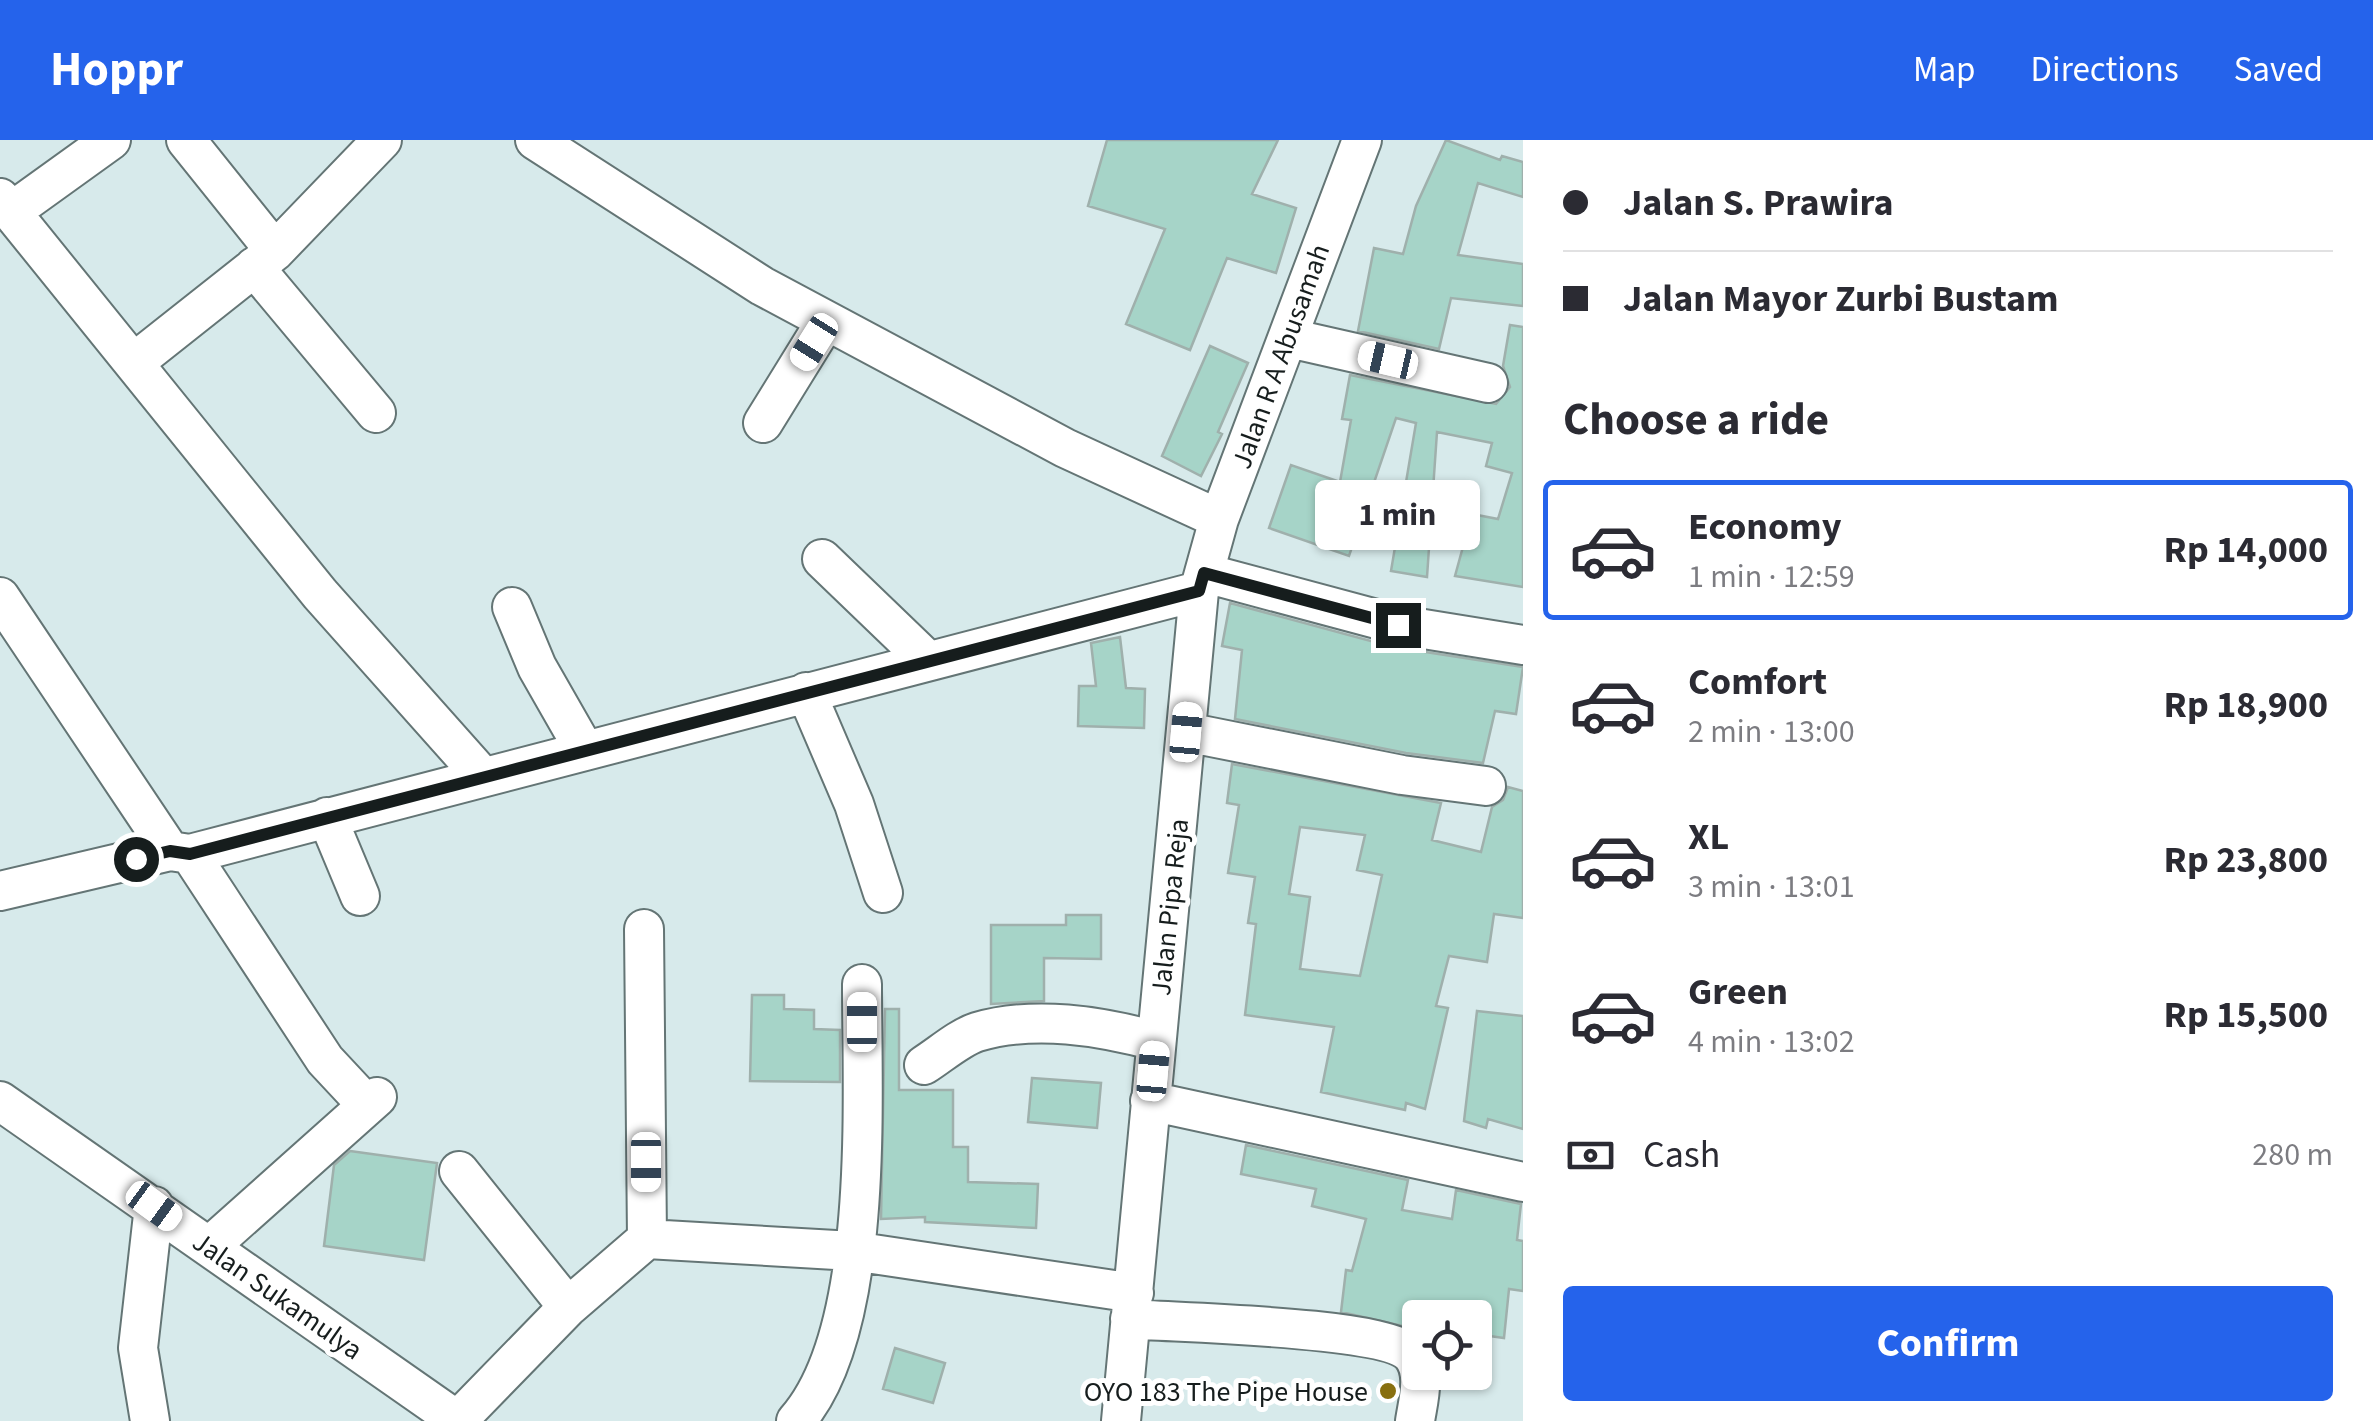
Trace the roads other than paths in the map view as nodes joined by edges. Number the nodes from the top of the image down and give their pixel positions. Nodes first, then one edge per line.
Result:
1 (111, 140) edge
2 (186, 140) edge
3 (382, 140) edge
4 (535, 140) edge
5 (1351, 143) edge
6 (6, 205) edge
7 (264, 259) junction
8 (826, 321) junction
9 (1289, 338) junction
10 (136, 361) junction
11 (1488, 383) dead end
12 (376, 413) dead end
13 (763, 423) dead end
14 (1219, 518) junction
15 (822, 559) dead end
16 (1202, 582) junction
17 (0, 597) edge
18 (512, 607) dead end
19 (1523, 645) edge
20 (928, 660) junction
21 (806, 692) junction
22 (1186, 732) junction
23 (585, 750) junction
24 (482, 777) junction
25 (1486, 786) dead end
26 (327, 817) junction
27 (180, 852) junction
28 (0, 891) edge
29 (883, 893) dead end
30 (360, 896) dead end
31 (644, 928) dead end
32 (862, 984) dead end
33 (1156, 1041) junction
34 (924, 1065) dead end
35 (0, 1101) edge
36 (1150, 1101) junction
37 (459, 1171) dead end
38 (1523, 1182) edge
39 (154, 1206) junction
40 (647, 1239) junction
41 (210, 1246) junction
42 (853, 1251) junction
43 (568, 1306) junction
44 (1132, 1306) junction
45 (150, 1421) edge
46 (458, 1421) edge
47 (796, 1421) edge
48 (1121, 1421) edge
49 (1415, 1421) edge

1 - 6 street
2 - 7 street
3 - 7 street
4 - 8 street
5 - 9 street, Jalan R A Abusamah
6 - 10 street
7 - 10 street
7 - 12 street
8 - 13 street
8 - 14 street
9 - 11 street
9 - 14 street, Jalan R A Abusamah
10 - 24 street
14 - 16 street, Jalan R A Abusamah
15 - 20 street
16 - 19 street
16 - 20 street
16 - 22 street, Jalan Pipa Reja
17 - 27 street
18 - 23 street
20 - 21 street
21 - 23 street
21 - 29 street
22 - 25 street
22 - 33 street, Jalan Pipa Reja
23 - 24 street
24 - 26 street
26 - 27 street
26 - 30 street
27 - 28 street
27 - 41 street
31 - 40 street
32 - 42 street
33 - 34 street
33 - 36 street, Jalan Pipa Reja
35 - 39 street, Jalan Sukamulya
36 - 38 street
36 - 44 street, Jalan Pipa Reja
37 - 43 street
39 - 41 street, Jalan Sukamulya
39 - 45 street
40 - 42 street
40 - 43 street
41 - 46 street, Jalan Sukamulya
42 - 44 street
42 - 47 street
43 - 46 street
44 - 48 street, Jalan Pipa Reja
44 - 49 street

